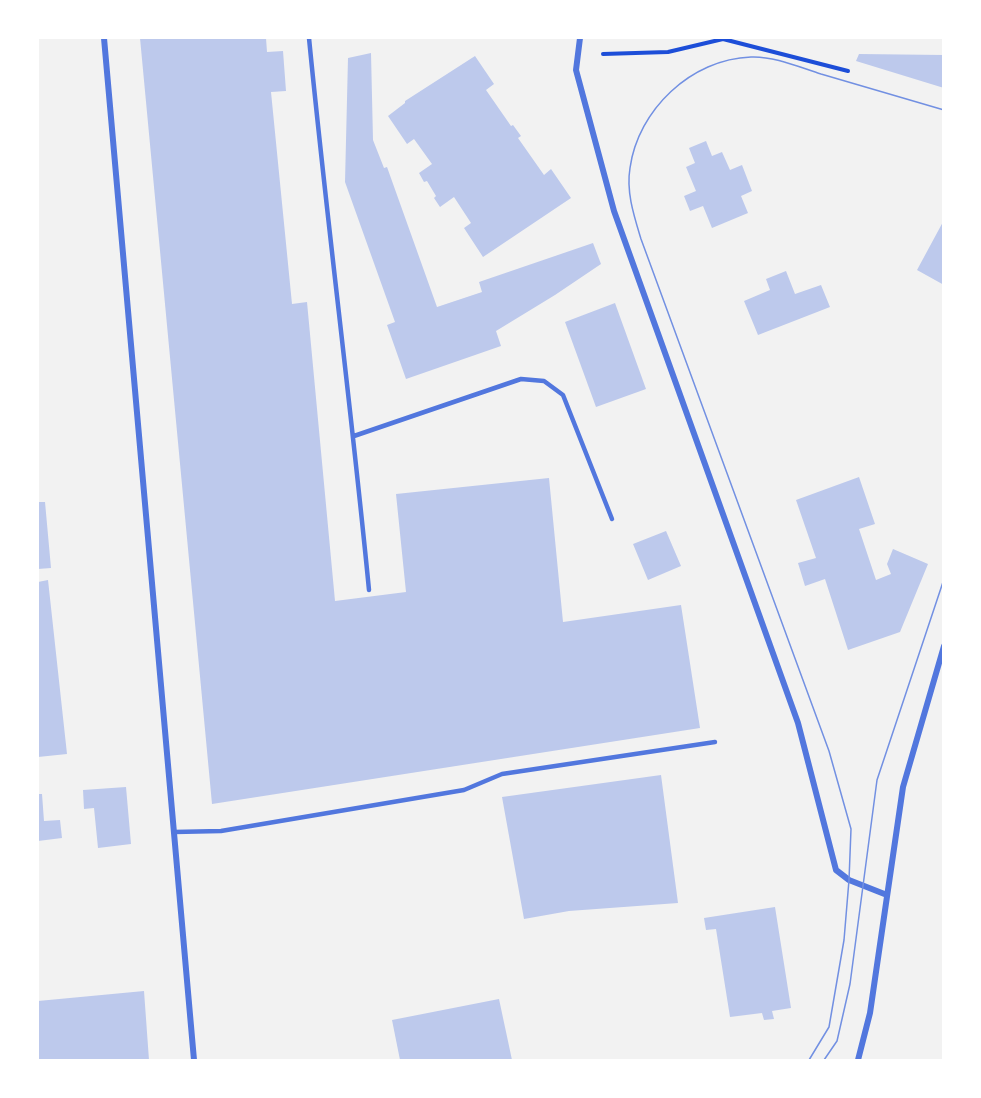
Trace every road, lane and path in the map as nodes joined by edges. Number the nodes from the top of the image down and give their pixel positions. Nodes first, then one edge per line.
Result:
1 (104, 38) edge
2 (309, 38) edge
3 (580, 38) edge
4 (722, 38) edge
5 (578, 55) junction
6 (848, 71) dead end
7 (354, 436) junction
8 (612, 519) dead end
9 (369, 590) dead end
10 (944, 646) edge
11 (715, 742) dead end
12 (174, 832) junction
13 (887, 895) junction
14 (194, 1060) edge
15 (858, 1060) edge

1 - 12 street
2 - 7 lane
3 - 5 street
4 - 5 path
4 - 6 path
5 - 13 street
7 - 8 lane
7 - 9 lane
10 - 13 street
11 - 12 lane
12 - 14 street
13 - 15 street

